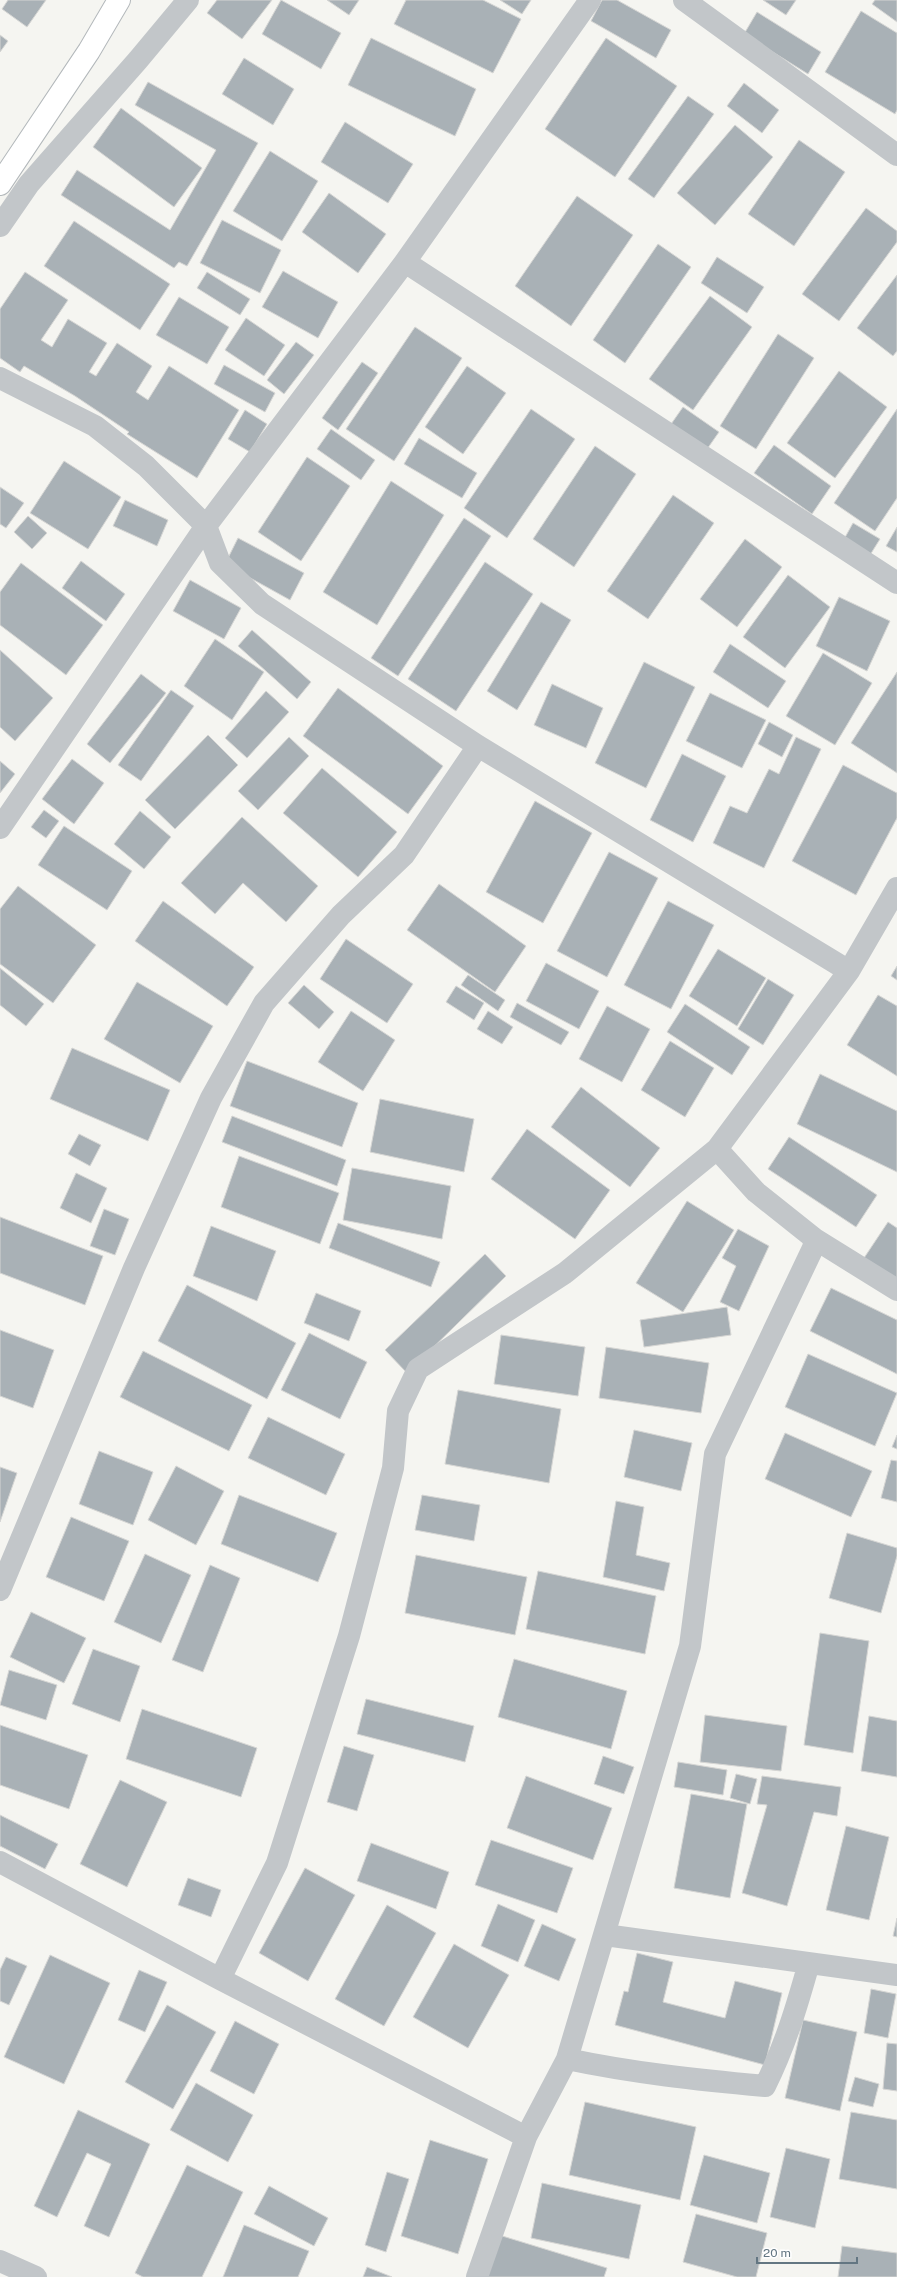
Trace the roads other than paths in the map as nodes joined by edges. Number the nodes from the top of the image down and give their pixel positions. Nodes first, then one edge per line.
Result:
1 (119, 0) edge
2 (188, 0) edge
3 (590, 0) edge
4 (684, 0) edge
5 (897, 155) edge
6 (0, 184) edge
7 (0, 226) edge
8 (406, 262) junction
9 (0, 378) edge
10 (206, 526) junction
11 (897, 583) edge
12 (478, 746) junction
13 (0, 828) edge
14 (897, 888) edge
15 (849, 971) junction
16 (717, 1149) junction
17 (815, 1239) junction
18 (897, 1290) edge
19 (0, 1590) edge
20 (0, 1862) edge
21 (605, 1935) junction
22 (808, 1963) junction
23 (897, 1976) edge
24 (220, 1979) junction
25 (567, 2060) junction
26 (526, 2137) junction
27 (0, 2261) edge
28 (36, 2277) edge
29 (477, 2277) edge

1 - 6 main road
2 - 7 street
3 - 8 street
4 - 5 street
8 - 10 street
8 - 11 street
9 - 10 street
10 - 12 street
10 - 13 street
12 - 15 street
12 - 19 street
14 - 15 street
15 - 16 street
16 - 17 street
16 - 24 street
17 - 18 street
17 - 21 street
20 - 24 street
21 - 22 street
21 - 25 street
22 - 23 street
22 - 25 street
24 - 26 street
25 - 26 street
26 - 29 street
27 - 28 street

